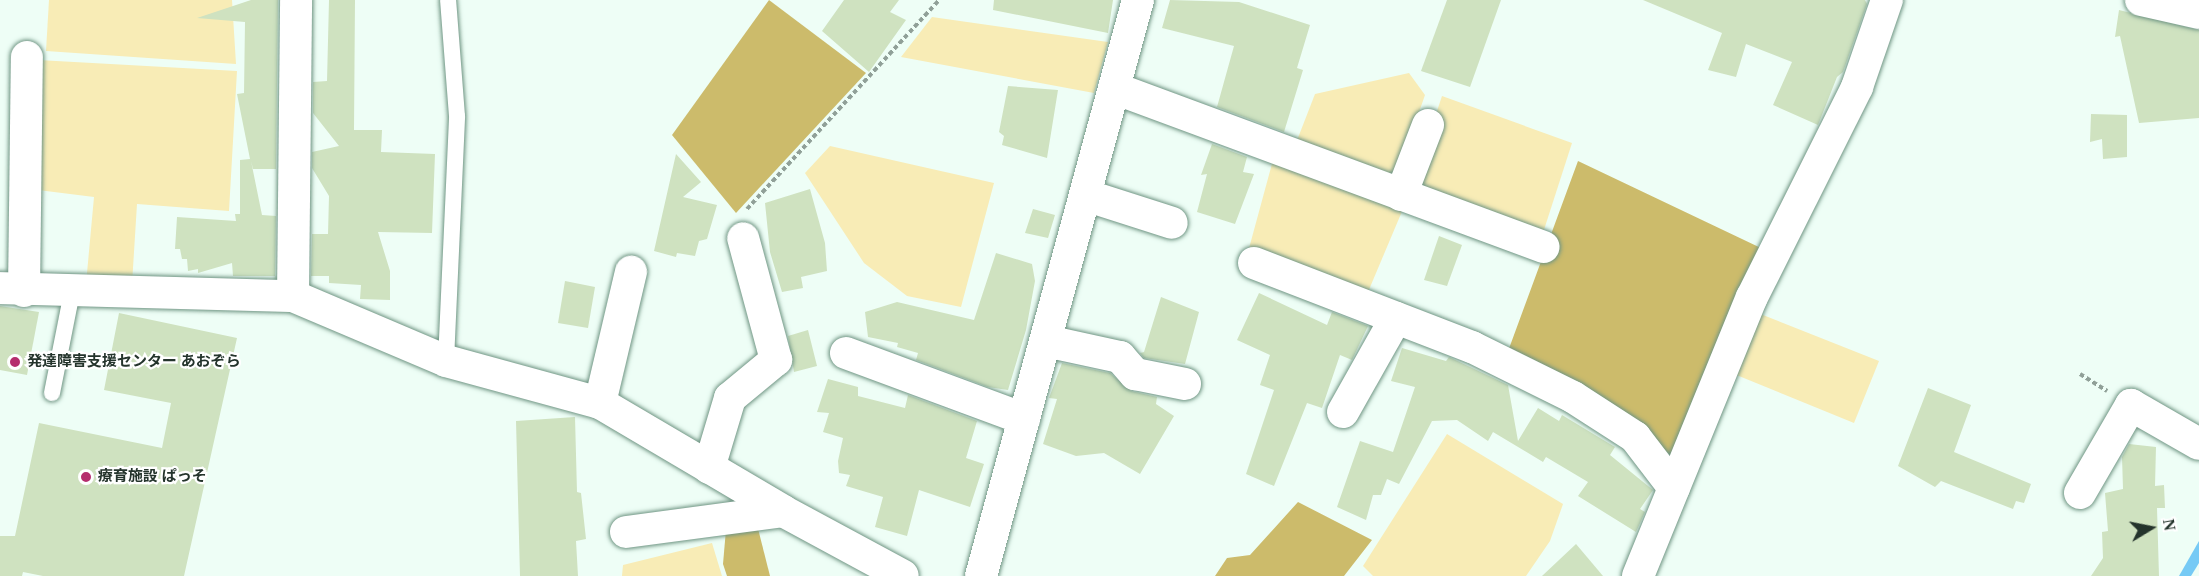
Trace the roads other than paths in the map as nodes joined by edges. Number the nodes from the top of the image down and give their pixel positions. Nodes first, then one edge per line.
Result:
1 (296, 0) edge
2 (448, 0) edge
3 (1138, 0) edge
4 (1887, 0) edge
5 (2141, 0) edge
6 (2199, 13) edge
7 (27, 57) dead end
8 (1114, 88) junction
9 (1428, 125) dead end
10 (1085, 195) junction
11 (1401, 195) junction
12 (1172, 223) dead end
13 (743, 238) road end
14 (1543, 247) dead end
15 (1254, 262) dead end
16 (631, 272) dead end
17 (12, 290) edge
18 (72, 292) junction
19 (293, 296) junction
20 (1396, 318) junction
21 (1046, 341) junction
22 (846, 353) dead end
23 (446, 361) junction
24 (1185, 384) dead end
25 (52, 393) dead end
26 (600, 403) junction
27 (1343, 412) dead end
28 (1024, 419) junction
29 (2199, 444) edge
30 (710, 468) junction
31 (1674, 488) junction
32 (2080, 493) dead end
33 (783, 511) junction
34 (626, 532) dead end
35 (903, 576) edge
36 (981, 576) edge
37 (1638, 576) edge

1 - 19 street
2 - 23 lane
3 - 8 street
4 - 31 street
5 - 6 street
7 - 17 street
8 - 10 street
8 - 11 street
9 - 11 street
10 - 12 street
10 - 21 street
11 - 14 street
13 - 30 street
15 - 20 street
16 - 26 street
17 - 18 street
18 - 19 street
18 - 25 lane
19 - 23 street
20 - 27 street
20 - 31 street
21 - 24 street
21 - 28 street
22 - 28 street
23 - 26 street
26 - 30 street
28 - 36 street
29 - 32 street
30 - 33 street
31 - 37 street
33 - 34 street
33 - 35 street

